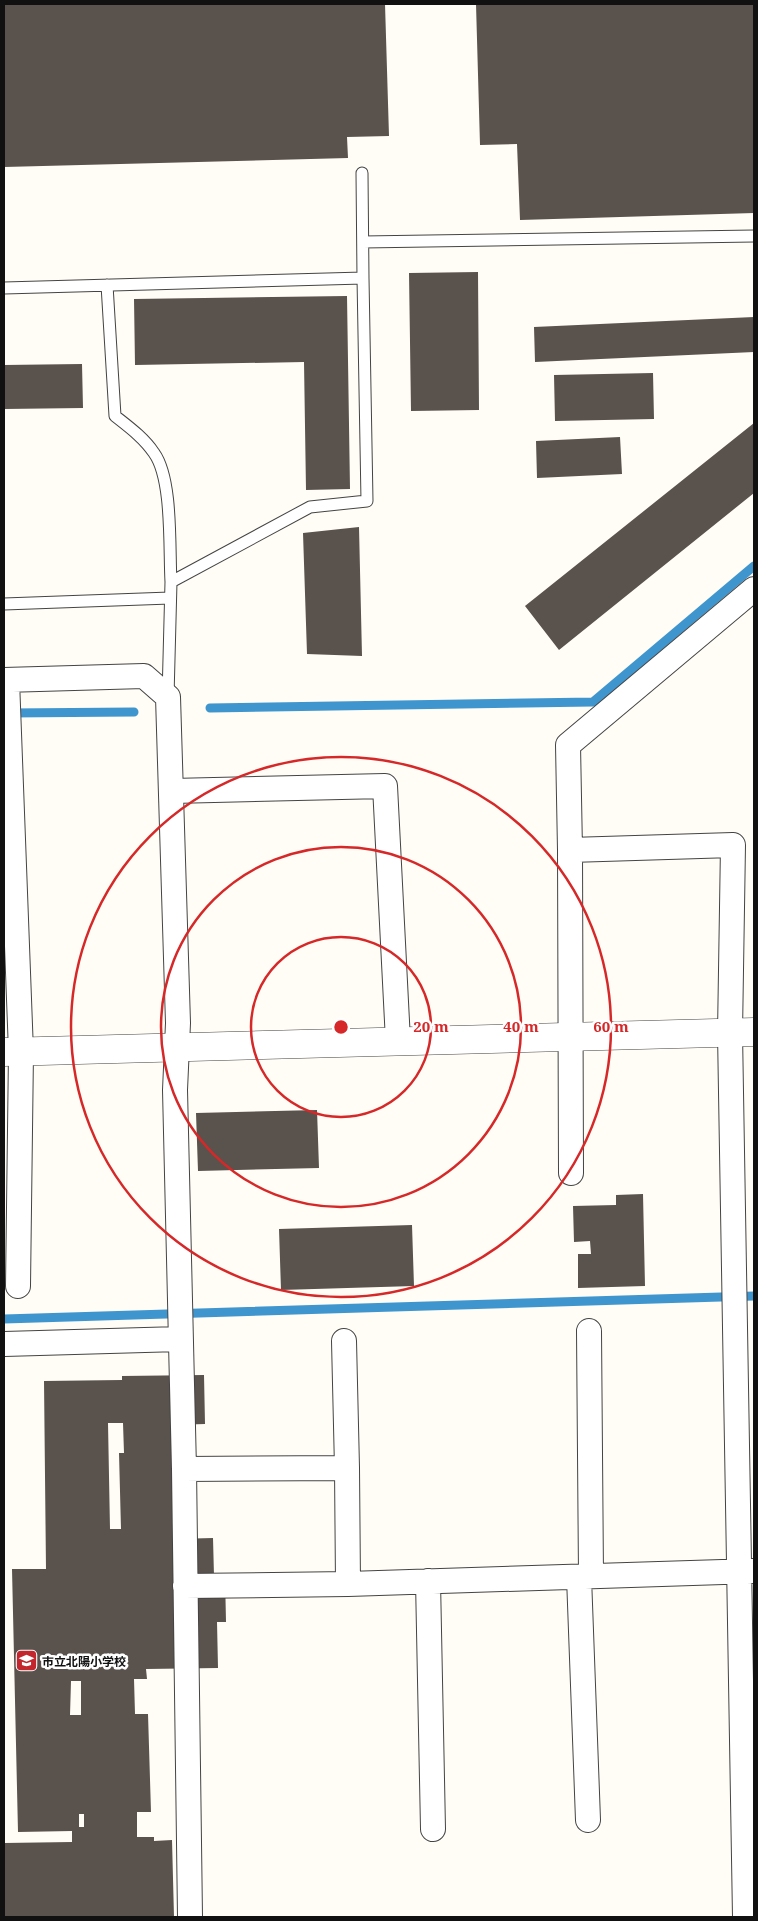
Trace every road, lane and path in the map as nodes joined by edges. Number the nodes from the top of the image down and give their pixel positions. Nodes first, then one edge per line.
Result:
1 (362, 173) dead end
2 (754, 236) edge
3 (363, 242) junction
4 (363, 278) junction
5 (107, 285) junction
6 (4, 288) edge
7 (171, 582) junction
8 (754, 589) edge
9 (170, 598) junction
10 (4, 604) edge
11 (6, 696) edge
12 (168, 697) junction
13 (172, 792) junction
14 (8, 834) edge
15 (570, 850) junction
16 (742, 1032) edge
17 (572, 1036) junction
18 (398, 1040) junction
19 (176, 1046) junction
20 (12, 1052) edge
21 (571, 1173) dead end
22 (18, 1286) dead end
23 (180, 1323) junction
24 (589, 1331) dead end
25 (344, 1341) dead end
26 (4, 1344) edge
27 (746, 1437) edge
28 (347, 1468) junction
29 (184, 1469) junction
30 (747, 1571) edge
31 (585, 1576) junction
32 (428, 1581) junction
33 (348, 1584) junction
34 (185, 1586) junction
35 (588, 1820) dead end
36 (433, 1829) dead end
37 (749, 1836) edge
38 (190, 1917) edge
39 (745, 1917) edge

1 - 3 lane
2 - 3 lane
3 - 4 lane
4 - 5 lane
4 - 7 lane
5 - 6 lane
5 - 7 lane
7 - 9 lane
8 - 15 street
9 - 10 lane
9 - 12 lane
11 - 12 street
11 - 14 street
12 - 13 street
13 - 18 street
13 - 19 street
14 - 20 street
15 - 16 street
15 - 17 street
16 - 17 street
16 - 27 street
17 - 18 street
17 - 21 street
18 - 19 street
19 - 20 street
19 - 23 street
20 - 22 street
23 - 26 street
23 - 29 street
24 - 31 street
25 - 28 street
27 - 30 street
28 - 29 street
28 - 33 street
29 - 34 street
30 - 31 street
30 - 37 street
31 - 32 street
31 - 35 street
32 - 33 street
32 - 36 street
33 - 34 street
34 - 38 street
37 - 39 street

